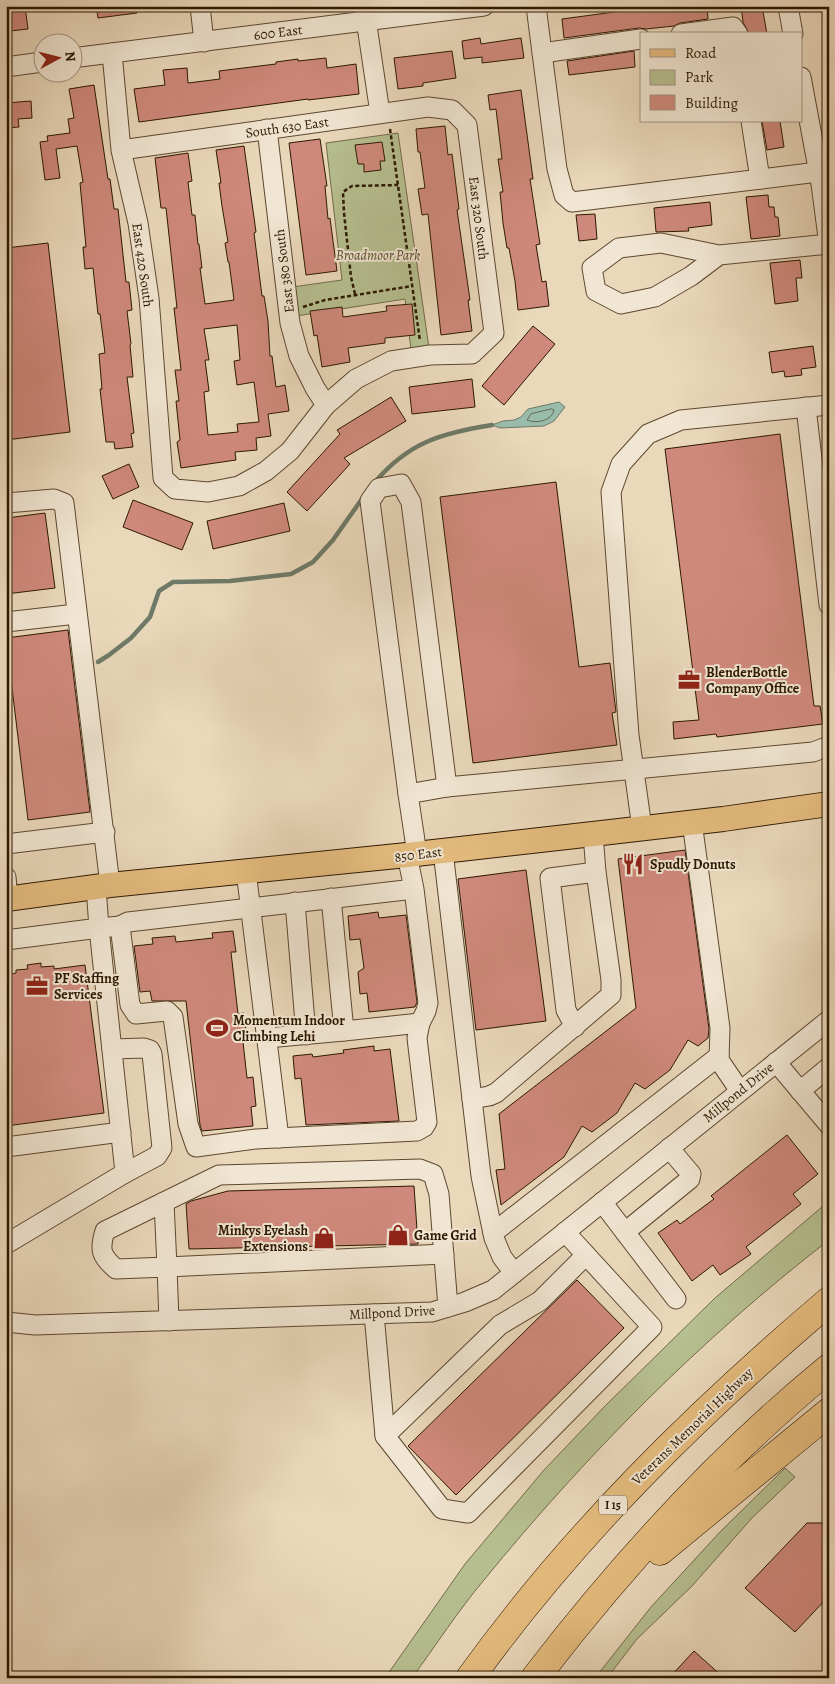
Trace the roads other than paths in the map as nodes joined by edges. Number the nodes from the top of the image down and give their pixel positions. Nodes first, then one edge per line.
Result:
1 (200, 6) edge
2 (484, 6) edge
3 (536, 6) edge
4 (788, 6) edge
5 (365, 14) edge
6 (695, 32) edge
7 (737, 32) edge
8 (793, 32) edge
9 (640, 39) edge
10 (204, 42) junction
11 (112, 53) junction
12 (542, 53) junction
13 (82, 57) edge
14 (32, 63) edge
15 (6, 67) edge
16 (802, 83) edge
17 (452, 110) joint
18 (384, 113) junction
19 (751, 122) edge
20 (267, 129) junction
21 (121, 150) junction
22 (818, 172) junction
23 (760, 179) junction
24 (829, 244) edge
25 (719, 255) junction
26 (326, 405) junction
27 (829, 405) edge
28 (806, 407) junction
29 (6, 503) edge
30 (829, 605) edge
31 (76, 614) junction
32 (6, 622) edge
33 (829, 746) edge
34 (634, 769) junction
35 (447, 788) junction
36 (408, 794) junction
37 (829, 804) edge
38 (692, 822) junction
39 (642, 828) junction
40 (105, 832) junction
41 (593, 834) junction
42 (6, 844) edge
43 (443, 851) junction
44 (412, 855) junction
45 (246, 871) junction
46 (596, 872) junction
47 (103, 886) junction
48 (414, 888) junction
49 (7, 891) edge
50 (331, 898) junction
51 (295, 902) junction
52 (251, 907) junction
53 (120, 926) junction
54 (99, 928) junction
55 (6, 940) edge
56 (829, 1020) edge
57 (420, 1024) junction
58 (575, 1027) junction
59 (344, 1031) junction
60 (306, 1035) junction
61 (267, 1038) junction
62 (112, 1049) junction
63 (719, 1056) junction
64 (776, 1062) junction
65 (829, 1067) edge
66 (740, 1091) junction
67 (800, 1091) junction
68 (472, 1099) junction
69 (829, 1125) edge
70 (121, 1132) junction
71 (278, 1138) junction
72 (6, 1147) edge
73 (669, 1148) junction
74 (125, 1173) junction
75 (164, 1202) junction
76 (602, 1202) junction
77 (565, 1232) junction
78 (625, 1232) junction
79 (493, 1233) junction
80 (6, 1244) edge
81 (444, 1254) junction
82 (586, 1255) junction
83 (167, 1267) junction
84 (514, 1273) junction
85 (829, 1281) edge
86 (676, 1300) dead end
87 (829, 1301) edge
88 (448, 1308) junction
89 (374, 1314) junction
90 (169, 1321) junction
91 (6, 1322) edge
92 (773, 1348) junction
93 (829, 1368) edge
94 (829, 1412) edge
95 (384, 1436) junction
96 (590, 1609) junction
97 (470, 1678) edge
98 (534, 1678) edge

1 - 10 street
2 - 5 street, 600 East
3 - 12 street
4 - 8 street
5 - 10 street, 600 East
5 - 18 street
6 - 7 street
9 - 12 street
10 - 11 street, 600 East
11 - 13 street, 600 East
11 - 21 street, East 420 South
12 - 23 street
14 - 15 street
16 - 22 street
17 - 18 street, South 630 East
17 - 26 street, East 320 South
18 - 20 street, South 630 East
19 - 23 street
20 - 21 street, South 630 East
20 - 26 street, East 380 South
21 - 26 street, East 420 South
22 - 23 street
22 - 24 street
24 - 25 street
25 - 25 street
27 - 28 street
28 - 30 street
28 - 34 street
29 - 31 street
31 - 32 street
31 - 40 street
33 - 34 street
34 - 35 street
34 - 39 street
35 - 36 street
35 - 36 street
36 - 44 street
37 - 38 main road, 850 East
38 - 39 main road, 850 East
38 - 63 street
39 - 41 main road, 850 East
40 - 42 street
40 - 47 street
41 - 43 main road, 850 East
41 - 46 street
43 - 44 main road, 850 East
43 - 68 street
44 - 45 main road, 850 East
44 - 48 street
45 - 47 main road, 850 East
45 - 52 street
46 - 58 street
46 - 58 street
47 - 49 main road, 850 East
47 - 54 street
48 - 50 street
48 - 57 street
50 - 51 street
50 - 59 street
51 - 52 street
51 - 60 street
52 - 53 street
52 - 61 street
53 - 54 street
53 - 71 street
54 - 55 street
54 - 62 street
56 - 64 street, Millpond Drive
57 - 59 street
57 - 71 street
58 - 68 street
59 - 60 street
60 - 61 street
61 - 71 street
62 - 70 street
62 - 74 street
63 - 66 street
63 - 79 street
64 - 66 street, Millpond Drive
64 - 67 street
65 - 67 street
66 - 73 street, Millpond Drive
67 - 69 street
68 - 79 street
70 - 72 street
70 - 74 street
73 - 76 street, Millpond Drive
73 - 78 street
74 - 80 street
75 - 81 street
75 - 83 street
75 - 83 street
76 - 77 street, Millpond Drive
76 - 78 street
77 - 82 street
77 - 84 street, Millpond Drive
78 - 86 street
79 - 84 street
81 - 83 street
81 - 88 street
82 - 95 street
82 - 95 street
83 - 90 street
84 - 88 street, Millpond Drive
85 - 92 highway
87 - 92 highway, Veterans Memorial Highway / I 15
88 - 89 street, Millpond Drive
89 - 90 street, Millpond Drive
89 - 95 street
90 - 91 street, Millpond Drive
92 - 97 highway, Veterans Memorial Highway / I 15
93 - 96 highway
94 - 96 highway
96 - 98 highway

